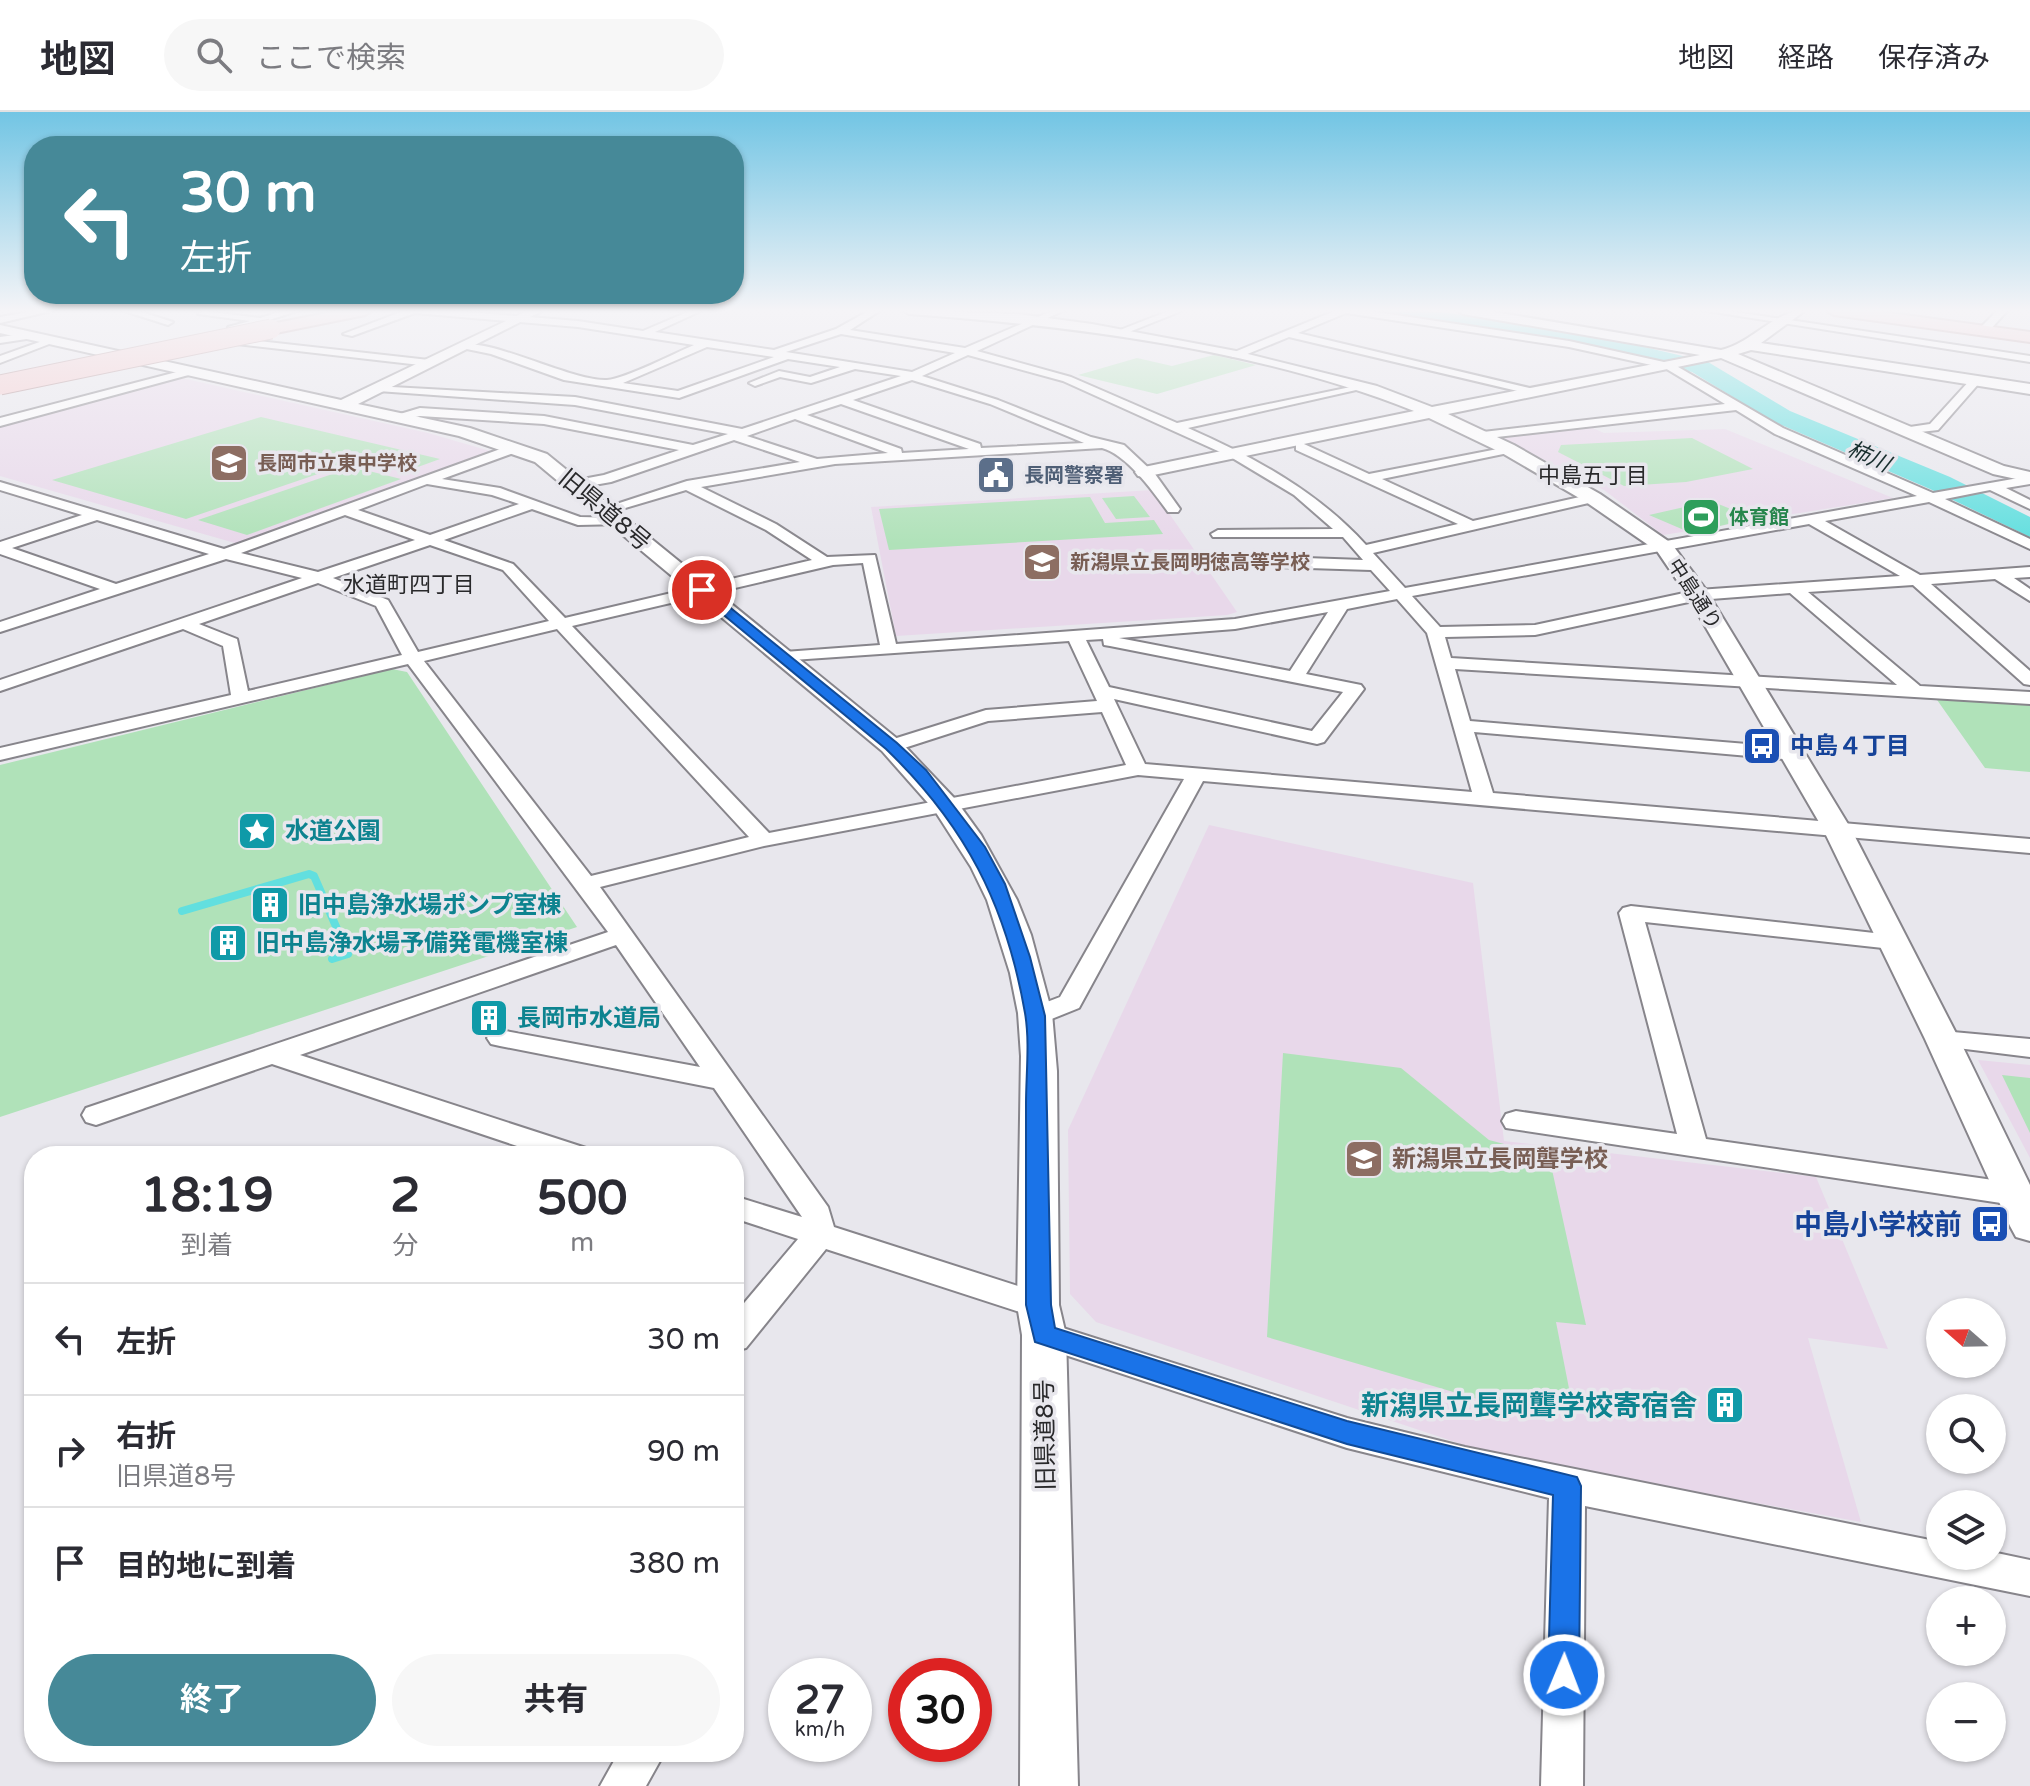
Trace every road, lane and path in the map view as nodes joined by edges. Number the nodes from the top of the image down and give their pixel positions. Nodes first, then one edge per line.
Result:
1 (128, 388) edge
2 (268, 388) edge
3 (378, 388) edge
4 (380, 388) edge
5 (602, 388) edge
6 (630, 388) edge
7 (698, 388) edge
8 (877, 388) edge
9 (950, 388) edge
10 (1088, 388) edge
11 (1351, 388) edge
12 (1367, 388) edge
13 (1518, 388) edge
14 (1552, 388) edge
15 (1575, 388) edge
16 (1706, 388) edge
17 (1810, 388) edge
18 (1969, 388) edge
19 (1534, 392) junction
20 (842, 400) junction
21 (575, 401) junction
22 (343, 405) junction
23 (1735, 407) junction
24 (1438, 415) junction
25 (797, 416) junction
26 (396, 417) junction
27 (544, 420) junction
28 (0, 422) edge
29 (1176, 427) junction
30 (1907, 431) junction
31 (740, 435) junction
32 (1483, 436) junction
33 (506, 445) junction
34 (1108, 445) junction
35 (1300, 447) junction
36 (1508, 449) junction
37 (694, 450) junction
38 (989, 452) junction
39 (675, 456) junction
40 (906, 456) junction
41 (1239, 456) junction
42 (817, 463) junction
43 (1144, 472) junction
44 (741, 476) junction
45 (1368, 478) junction
46 (2030, 478) edge
47 (428, 480) junction
48 (577, 484) junction
49 (687, 485) junction
50 (0, 486) edge
51 (1992, 486) junction
52 (1941, 497) junction
53 (1593, 498) junction
54 (534, 504) junction
55 (2030, 505) edge
56 (1173, 509) dead end
57 (345, 510) junction
58 (98, 515) junction
59 (612, 516) junction
60 (1813, 520) junction
61 (1473, 526) junction
62 (1347, 533) junction
63 (1218, 534) dead end
64 (434, 539) junction
65 (2030, 545) edge
66 (1664, 547) junction
67 (0, 548) edge
68 (1364, 550) junction
69 (225, 554) junction
70 (825, 562) junction
71 (1277, 562) dead end
72 (1374, 565) junction
73 (2030, 572) edge
74 (1998, 574) junction
75 (318, 577) junction
76 (1916, 579) junction
77 (117, 590) junction
78 (702, 590) junction
79 (1796, 590) junction
80 (1402, 593) junction
81 (1698, 595) junction
82 (2030, 596) edge
83 (1340, 606) junction
84 (182, 623) junction
85 (561, 623) junction
86 (0, 627) edge
87 (1435, 632) junction
88 (1076, 637) junction
89 (889, 649) junction
90 (412, 657) junction
91 (784, 657) junction
92 (1442, 663) junction
93 (1294, 678) junction
94 (1750, 680) junction
95 (2030, 680) edge
96 (0, 686) edge
97 (1915, 691) junction
98 (2030, 698) edge
99 (1105, 699) junction
100 (241, 700) junction
101 (1465, 726) junction
102 (891, 746) junction
103 (0, 754) edge
104 (1795, 754) junction
105 (1138, 769) junction
106 (1198, 772) junction
107 (1484, 799) junction
108 (945, 804) junction
109 (1837, 829) junction
110 (764, 840) junction
111 (2027, 849) edge
112 (586, 884) junction
113 (622, 935) junction
114 (1892, 942) junction
115 (1035, 1016) junction
116 (500, 1038) dead end
117 (1942, 1039) junction
118 (2030, 1048) edge
119 (270, 1054) junction
120 (722, 1080) junction
121 (96, 1115) dead end
122 (1516, 1121) dead end
123 (515, 1146) edge
124 (1694, 1147) junction
125 (2014, 1194) junction
126 (744, 1210) edge
127 (2030, 1226) edge
128 (820, 1235) junction
129 (1041, 1320) junction
130 (744, 1326) edge
131 (1567, 1486) junction
132 (2030, 1578) edge
133 (637, 1762) edge
134 (621, 1786) edge
135 (1049, 1786) edge
136 (1562, 1786) edge

1 - 28 street
2 - 22 street, 旧県道8号
3 - 22 street
4 - 21 street
5 - 21 street
6 - 7 street
8 - 20 street
9 - 34 street
10 - 29 street
11 - 29 street
12 - 24 street, 中島通り
13 - 19 street
14 - 19 street
15 - 24 street
16 - 23 street
17 - 30 street
18 - 30 street
19 - 24 street
20 - 25 street
20 - 38 street
21 - 27 street
21 - 31 street
22 - 26 street, 旧県道8号
23 - 32 street
23 - 52 street
24 - 32 street, 中島通り
24 - 35 street
24 - 41 street
25 - 31 street
25 - 40 street
26 - 27 street
26 - 33 street, 旧県道8号
27 - 33 street
27 - 37 street
29 - 41 street
30 - 46 street
31 - 37 street
31 - 42 street
32 - 36 street, 中島通り
33 - 47 street
33 - 48 street, 旧県道8号
34 - 38 street
34 - 43 street
35 - 41 street
35 - 45 street
36 - 45 street
36 - 53 street, 中島通り
37 - 39 street
38 - 40 street
39 - 44 street
39 - 48 street
40 - 42 street
41 - 43 street
41 - 62 street
42 - 44 street
43 - 56 street
44 - 49 street
45 - 61 street
46 - 51 street
47 - 54 street
47 - 57 street
48 - 59 street, 旧県道8号
49 - 59 street
49 - 70 street
50 - 58 street
51 - 52 street
51 - 55 street
52 - 60 street
52 - 65 street
53 - 61 street
53 - 66 street, 中島通り
54 - 59 street
54 - 64 street
57 - 64 street
57 - 69 street
58 - 67 street
58 - 69 street
59 - 78 street, 旧県道8号
60 - 66 street
60 - 76 street
61 - 68 street
62 - 63 street
62 - 68 street
64 - 75 street
64 - 85 street
66 - 80 street
66 - 81 street, 中島通り
67 - 77 street
68 - 72 street
69 - 75 street
69 - 77 street
70 - 78 street
70 - 89 street
71 - 72 street
72 - 80 street
73 - 74 street
74 - 76 street
74 - 82 street
75 - 84 street
75 - 90 street
76 - 79 street
76 - 95 street
77 - 86 street
78 - 85 street
78 - 91 street, 旧県道8号
79 - 81 street
79 - 97 street
80 - 83 street
80 - 87 street
81 - 87 street
81 - 94 street, 中島通り
83 - 88 street
83 - 93 street
84 - 96 street
84 - 100 street
85 - 90 street
85 - 110 street
87 - 92 street
88 - 89 street
88 - 93 street
88 - 99 street
89 - 91 street
90 - 100 street
90 - 112 street
91 - 102 street, 旧県道8号
92 - 94 street
92 - 101 street
93 - 99 street
94 - 97 street
94 - 104 street, 中島通り
97 - 98 street
99 - 102 street
99 - 105 street
100 - 103 street
101 - 104 street
101 - 107 street
102 - 108 street, 旧県道8号
104 - 109 street, 中島通り
105 - 106 street
105 - 108 street
106 - 107 street
106 - 115 street
107 - 109 street
108 - 110 street
108 - 115 street, 旧県道8号
109 - 111 street
109 - 114 street, 中島通り
110 - 112 street
112 - 113 street
113 - 119 street
113 - 120 street
114 - 117 street, 中島通り
114 - 124 street
115 - 129 street, 旧県道8号
116 - 120 street
117 - 118 street
117 - 125 street, 中島通り
119 - 121 street
119 - 123 street
120 - 128 street
122 - 124 street
124 - 125 street
125 - 127 street, 中島通り
126 - 128 street
128 - 129 street
128 - 130 street
129 - 131 street
129 - 135 street, 旧県道8号
131 - 132 street
131 - 136 street
133 - 134 street

